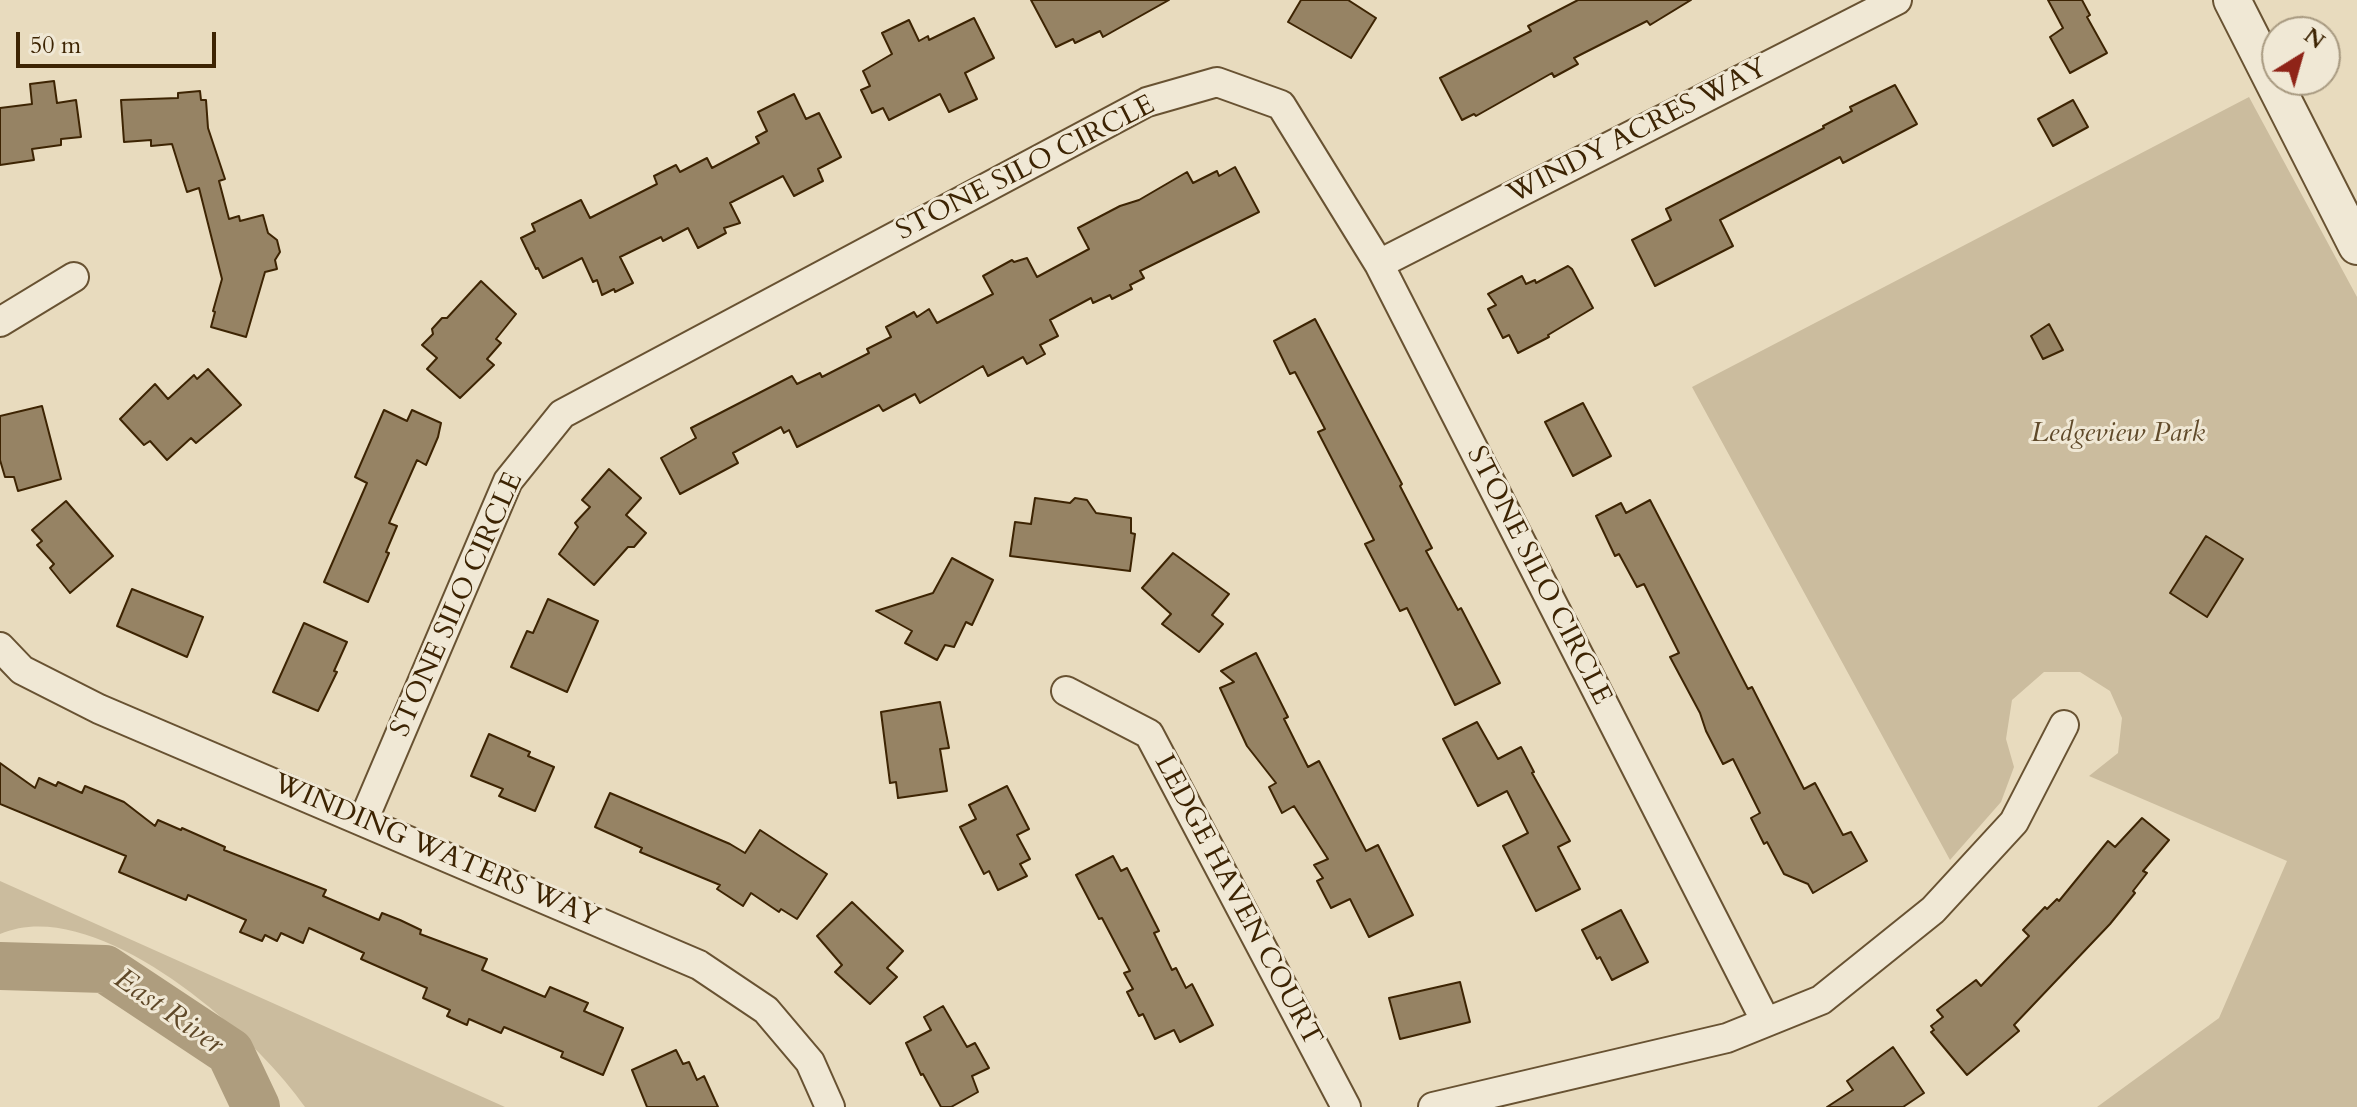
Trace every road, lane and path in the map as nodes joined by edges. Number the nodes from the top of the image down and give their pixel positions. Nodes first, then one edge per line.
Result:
1 (1897, 0) edge
2 (2232, 0) edge
3 (2357, 246) edge
4 (1379, 264) junction
5 (74, 277) dead end
6 (0, 322) edge
7 (0, 647) edge
8 (1066, 691) dead end
9 (2064, 725) dead end
10 (363, 821) junction
11 (1766, 1022) junction
12 (830, 1107) edge
13 (1346, 1107) edge
14 (1433, 1107) edge

1 - 4 street, WINDY ACRES WAY
2 - 3 street
4 - 10 street, STONE SILO CIRCLE
4 - 11 street, STONE SILO CIRCLE
5 - 6 street
7 - 10 street, WINDING WATERS WAY
8 - 13 street, LEDGE HAVEN COURT
9 - 11 street
10 - 12 street, WINDING WATERS WAY
11 - 14 street

